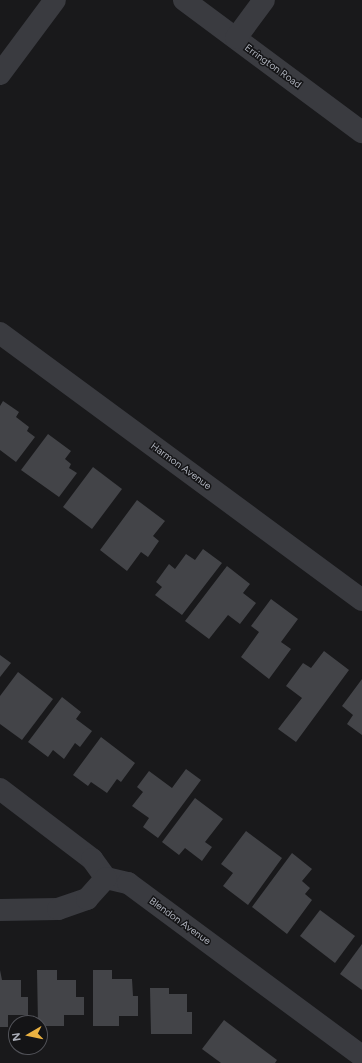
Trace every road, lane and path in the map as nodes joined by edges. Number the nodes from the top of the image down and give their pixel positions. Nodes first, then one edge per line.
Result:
1 (55, 0) edge
2 (184, 0) edge
3 (264, 0) edge
4 (236, 38) junction
5 (0, 74) edge
6 (362, 132) edge
7 (0, 333) edge
8 (362, 600) edge
9 (0, 789) edge
10 (106, 878) junction
11 (0, 910) edge
12 (362, 1056) edge

1 - 5 street
2 - 4 street, Errington Road
3 - 4 street
4 - 6 street, Errington Road
7 - 8 street, Harmon Avenue
9 - 10 street
10 - 11 street
10 - 12 street, Blendon Avenue

